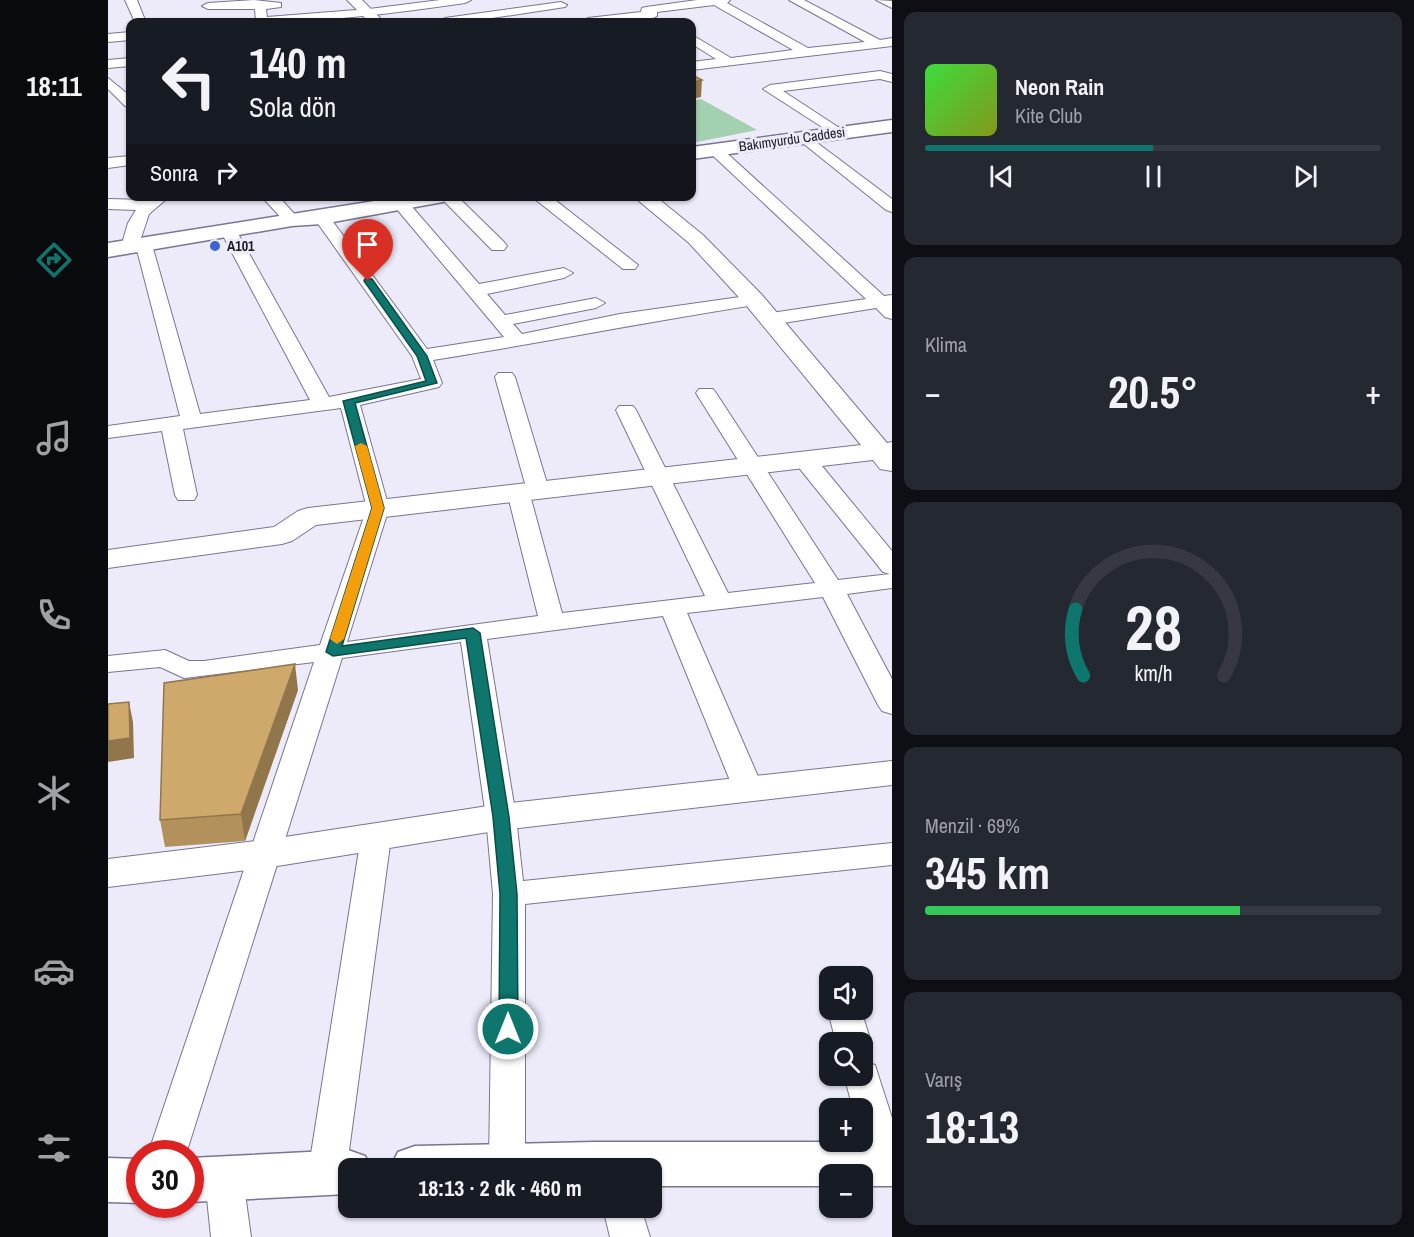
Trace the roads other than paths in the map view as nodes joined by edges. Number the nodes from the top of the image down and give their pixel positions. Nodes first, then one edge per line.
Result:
1 (131, 0) edge
2 (379, 0) edge
3 (465, 0) edge
4 (720, 0) edge
5 (795, 0) edge
6 (882, 0) edge
7 (209, 3) edge
8 (260, 3) edge
9 (561, 5) dead end
10 (892, 5) edge
11 (360, 7) edge
12 (645, 10) junction
13 (139, 18) edge
14 (207, 18) edge
15 (261, 18) edge
16 (312, 18) joint
17 (472, 18) edge
18 (614, 18) edge
19 (659, 18) edge
20 (126, 36) edge
21 (108, 38) edge
22 (696, 41) edge
23 (885, 43) edge
24 (126, 51) edge
25 (807, 52) junction
26 (108, 53) edge
27 (126, 62) edge
28 (729, 62) junction
29 (108, 64) edge
30 (696, 66) edge
31 (126, 76) edge
32 (108, 78) edge
33 (892, 78) edge
34 (110, 89) edge
35 (126, 90) edge
36 (126, 100) edge
37 (892, 126) edge
38 (837, 132) junction
39 (804, 137) junction
40 (714, 149) junction
41 (696, 152) edge
42 (126, 161) edge
43 (108, 163) edge
44 (153, 201) edge
45 (274, 201) edge
46 (415, 201) edge
47 (441, 201) edge
48 (545, 201) edge
49 (648, 201) edge
50 (108, 204) edge
51 (400, 204) junction
52 (145, 205) junction
53 (892, 207) edge
54 (322, 218) junction
55 (292, 220) junction
56 (228, 230) junction
57 (137, 246) junction
58 (498, 246) dead end
59 (108, 250) edge
60 (628, 265) dead end
61 (564, 273) dead end
62 (472, 291) junction
63 (754, 300) junction
64 (596, 303) dead end
65 (888, 305) edge
66 (771, 319) junction
67 (500, 321) junction
68 (517, 341) junction
69 (422, 356) junction
70 (505, 377) dead end
71 (706, 393) dead end
72 (349, 401) junction
73 (322, 404) junction
74 (626, 410) dead end
75 (181, 423) junction
76 (108, 432) edge
77 (888, 456) edge
78 (804, 459) junction
79 (753, 465) junction
80 (660, 475) junction
81 (528, 491) junction
82 (186, 495) dead end
83 (378, 508) junction
84 (108, 560) edge
85 (892, 567) edge
86 (892, 581) edge
87 (833, 591) junction
88 (720, 602) junction
89 (672, 608) junction
90 (552, 622) junction
91 (473, 633) junction
92 (333, 652) junction
93 (108, 664) edge
94 (892, 705) edge
95 (892, 773) edge
96 (748, 788) junction
97 (501, 817) junction
98 (376, 837) junction
99 (265, 854) junction
100 (892, 854) edge
101 (108, 873) edge
102 (509, 894) junction
103 (865, 1086) edge
104 (171, 1140) edge
105 (340, 1158) edge
106 (508, 1158) edge
107 (889, 1164) edge
108 (338, 1172) edge
109 (662, 1178) edge
110 (207, 1179) edge
111 (108, 1180) edge
112 (126, 1181) edge
113 (625, 1218) edge
114 (231, 1237) edge
115 (630, 1237) edge

1 - 13 street
2 - 11 street
3 - 11 street
4 - 12 street
4 - 25 street
5 - 23 street
6 - 10 street
7 - 8 street
7 - 14 street
8 - 15 street
8 - 16 street
9 - 17 street
11 - 16 street
12 - 18 street
12 - 19 street
20 - 21 street
22 - 28 street
23 - 25 street
24 - 26 street
25 - 28 street
27 - 29 street
28 - 30 street
31 - 32 street
33 - 38 street
34 - 35 street
34 - 36 street
37 - 38 main road, Bakımyurdu Caddesi
38 - 39 main road, Bakımyurdu Caddesi
39 - 40 main road, Bakımyurdu Caddesi
39 - 53 street
40 - 41 main road, Bakımyurdu Caddesi
40 - 65 street
42 - 43 street
44 - 52 street
45 - 55 street
46 - 51 main road
47 - 58 street
48 - 60 street
49 - 63 street
50 - 52 street
51 - 54 main road
51 - 62 street
52 - 57 street
54 - 55 main road
54 - 69 street
55 - 56 main road
56 - 57 main road
56 - 73 street
57 - 59 main road
57 - 75 street
61 - 62 street
62 - 67 street
63 - 66 street
63 - 68 street
64 - 67 street
65 - 66 street
66 - 77 street
67 - 68 street
68 - 69 street
69 - 72 street
70 - 81 street
71 - 79 street
72 - 73 street
72 - 83 street
73 - 75 street
74 - 80 street
75 - 76 street
75 - 82 street
77 - 78 street
78 - 79 street
78 - 85 street
79 - 80 street
79 - 87 street
80 - 81 street
80 - 88 street
81 - 83 street
81 - 90 street
83 - 84 street
83 - 92 street
86 - 87 street
87 - 88 street
87 - 94 street
88 - 89 street
89 - 90 street
89 - 96 street
90 - 91 street
91 - 92 street
91 - 97 street
92 - 93 street
92 - 99 street
95 - 96 street
96 - 97 street
97 - 98 street
97 - 102 street
98 - 99 street
98 - 105 street
99 - 101 street
99 - 104 street
100 - 102 street
102 - 106 street
103 - 107 street
107 - 109 main road
108 - 110 main road
110 - 114 street
111 - 112 main road
113 - 115 street

